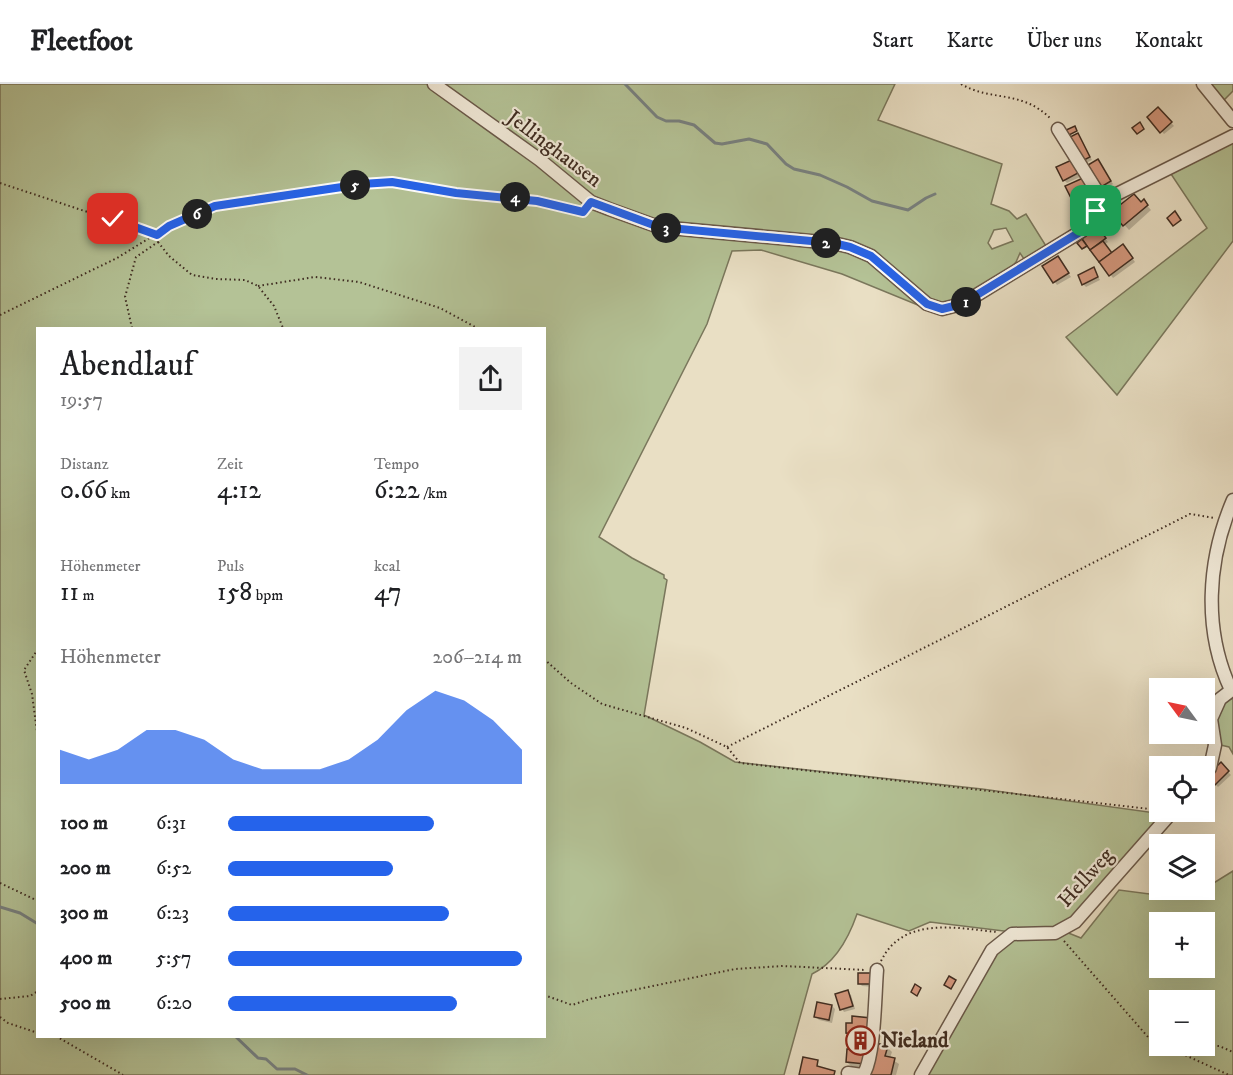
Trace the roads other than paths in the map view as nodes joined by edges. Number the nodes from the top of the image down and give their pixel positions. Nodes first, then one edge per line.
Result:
1 (434, 84) edge
2 (1203, 84) edge
3 (1233, 121) edge
4 (1058, 129) road end
5 (1233, 136) edge
6 (1103, 201) junction
7 (1233, 500) edge
8 (1232, 689) edge
9 (1213, 756) edge
10 (1163, 822) edge
11 (877, 970) road end
12 (848, 1074) edge
13 (863, 1075) edge
14 (921, 1075) edge

1 - 6 street, Jellinghausen
2 - 3 street
4 - 6 street
5 - 6 street
7 - 8 street
8 - 9 street
10 - 14 street, Hellweg
11 - 13 street
12 - 13 street

